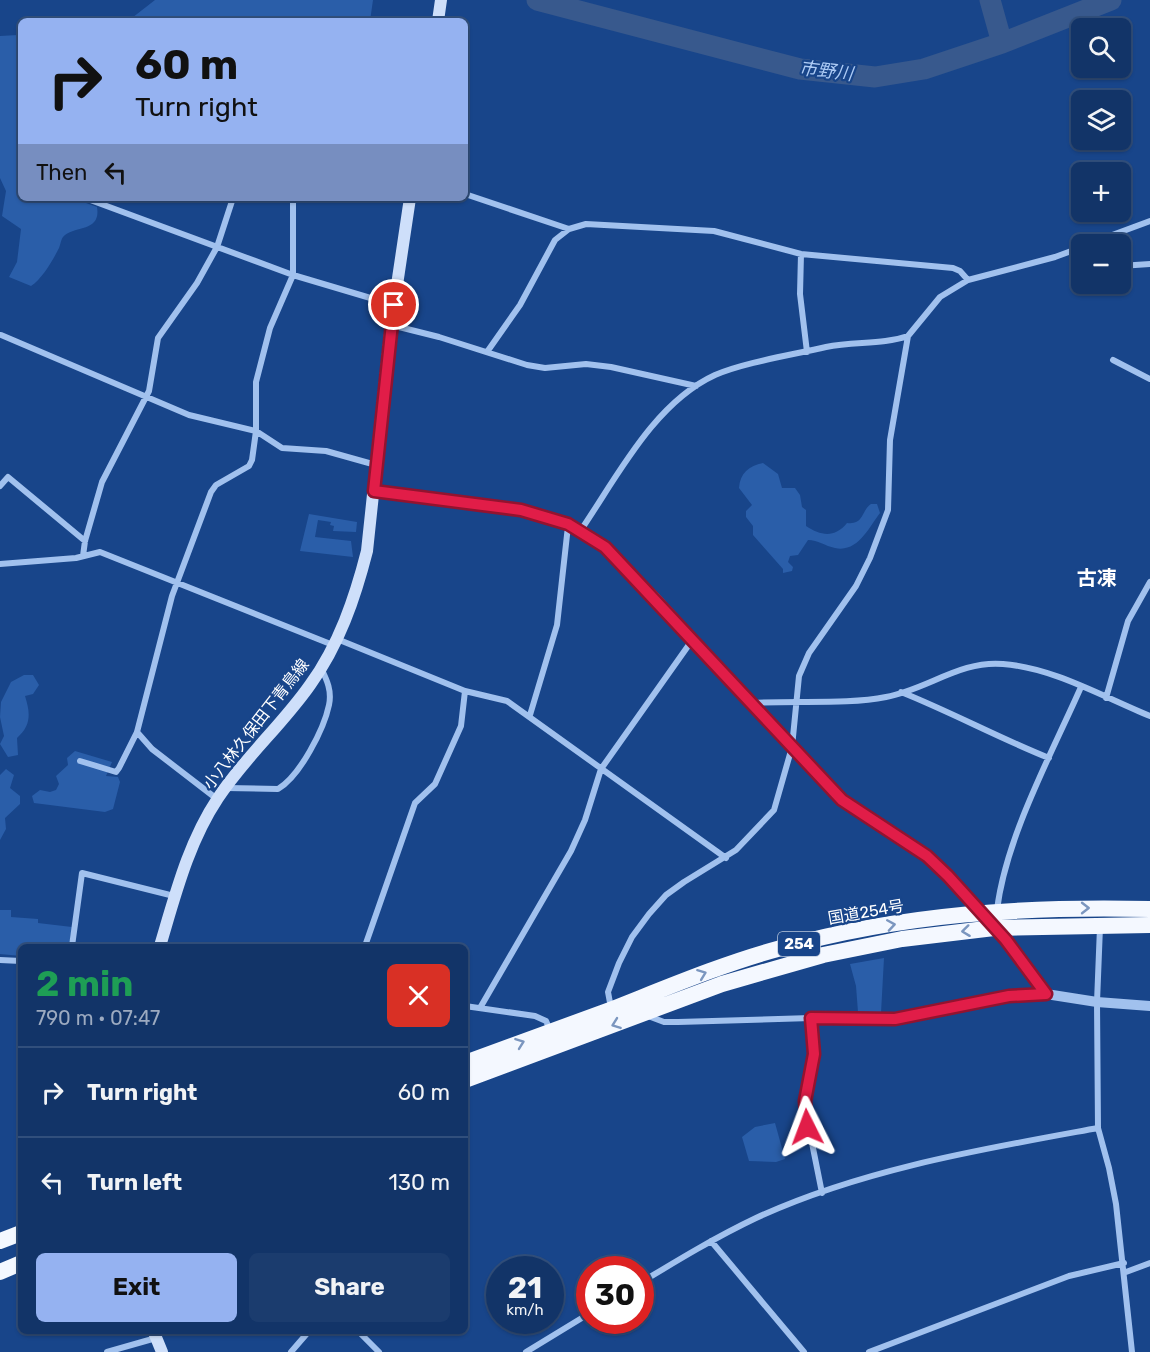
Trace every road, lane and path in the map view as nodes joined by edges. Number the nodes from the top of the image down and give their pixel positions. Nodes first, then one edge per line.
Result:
1 (441, 0) edge
2 (438, 18) edge
3 (468, 195) edge
4 (93, 201) edge
5 (232, 201) edge
6 (293, 201) edge
7 (410, 201) edge
8 (1150, 221) edge
9 (569, 229) junction
10 (1115, 234) edge
11 (217, 247) junction
12 (1071, 251) edge
13 (801, 254) junction
14 (1150, 264) edge
15 (1131, 265) edge
16 (293, 275) junction
17 (968, 279) junction
18 (394, 305) junction
19 (391, 325) junction
20 (1, 335) edge
21 (908, 336) junction
22 (487, 352) junction
23 (807, 352) junction
24 (1113, 360) dead end
25 (1150, 379) edge
26 (696, 386) junction
27 (147, 397) junction
28 (256, 431) junction
29 (377, 465) junction
30 (0, 486) edge
31 (374, 491) junction
32 (568, 524) junction
33 (581, 530) junction
34 (84, 541) junction
35 (83, 556) junction
36 (0, 564) edge
37 (1150, 582) edge
38 (176, 584) junction
39 (693, 639) junction
40 (335, 642) junction
41 (321, 668) junction
42 (1081, 687) junction
43 (465, 691) junction
44 (901, 692) junction
45 (1106, 698) junction
46 (796, 700) junction
47 (752, 703) junction
48 (530, 715) junction
49 (1150, 716) edge
50 (137, 732) junction
51 (792, 747) junction
52 (1049, 758) junction
53 (80, 761) dead end
54 (601, 769) junction
55 (225, 788) junction
56 (217, 799) junction
57 (726, 858) junction
58 (175, 896) junction
59 (1150, 909) edge
60 (980, 913) junction
61 (996, 919) junction
62 (1100, 924) junction
63 (1150, 925) edge
64 (72, 944) edge
65 (161, 944) edge
66 (366, 944) edge
67 (0, 960) edge
68 (18, 961) edge
69 (1046, 994) junction
70 (1096, 1002) junction
71 (468, 1006) edge
72 (1150, 1006) edge
73 (480, 1008) junction
74 (612, 1009) junction
75 (644, 1014) junction
76 (811, 1018) junction
77 (550, 1031) junction
78 (468, 1062) edge
79 (468, 1079) edge
80 (1098, 1128) junction
81 (822, 1193) junction
82 (18, 1234) edge
83 (0, 1241) edge
84 (711, 1241) junction
85 (1124, 1263) junction
86 (1150, 1263) edge
87 (18, 1264) edge
88 (0, 1272) edge
89 (1126, 1272) junction
90 (654, 1274) edge
91 (576, 1322) edge
92 (154, 1334) edge
93 (307, 1334) edge
94 (361, 1334) edge
95 (107, 1352) edge
96 (162, 1352) edge
97 (291, 1352) edge
98 (379, 1352) edge
99 (526, 1352) edge
100 (804, 1352) edge
101 (870, 1352) edge
102 (1132, 1352) edge

1 - 2 main road
3 - 9 street
4 - 11 street
5 - 11 street
6 - 16 street
7 - 18 main road, 小八林久保田下青鳥線
8 - 10 street
9 - 13 street
9 - 22 street
11 - 16 street
11 - 27 street
12 - 17 street
13 - 17 street
13 - 23 street
14 - 15 street
16 - 18 street
16 - 28 street
17 - 21 street
18 - 19 main road, 小八林久保田下青鳥線
19 - 22 street
19 - 29 main road, 小八林久保田下青鳥線
20 - 27 street
21 - 23 street
21 - 46 street
22 - 26 street
23 - 26 street
24 - 25 street
26 - 33 street
27 - 28 street
27 - 34 street
28 - 29 street
28 - 38 street
29 - 31 main road, 小八林久保田下青鳥線
30 - 34 street
31 - 32 street
31 - 40 main road, 小八林久保田下青鳥線
32 - 33 street
32 - 48 street
33 - 39 street
34 - 35 street
35 - 36 street
35 - 38 street
37 - 45 street
38 - 40 street
38 - 50 street
39 - 47 street
39 - 54 street
40 - 41 main road, 小八林久保田下青鳥線
40 - 43 street
41 - 55 main road, 小八林久保田下青鳥線
41 - 55 street
42 - 44 street
42 - 45 street
42 - 52 street
43 - 48 street
43 - 66 street
44 - 46 street
44 - 52 street
45 - 49 street
46 - 47 street
46 - 51 street
47 - 51 street
48 - 54 street
50 - 53 street
50 - 56 street
51 - 57 street
51 - 60 street
52 - 61 street
54 - 57 street
54 - 73 street
55 - 56 main road, 小八林久保田下青鳥線
56 - 58 main road, 小八林久保田下青鳥線
57 - 74 street
58 - 64 street
58 - 65 main road, 小八林久保田下青鳥線
61 -> 59 highway, 国道254号 / 254
60 - 61 highway, 国道254号 / 254
74 -> 60 highway, 国道254号 / 254
61 - 62 highway, 国道254号 / 254
61 - 69 street
61 -> 75 highway, 国道254号 / 254
62 - 63 highway, 国道254号 / 254
62 - 70 street
67 - 68 street
69 - 70 street
69 - 76 street
70 - 72 street
70 - 80 street
71 - 73 street
73 - 77 street
74 - 77 highway, 国道254号 / 254
75 - 76 street
75 -> 79 highway, 国道254号 / 254
76 - 81 street
78 -> 77 highway, 国道254号 / 254
80 - 81 street
80 - 85 street
81 - 84 street
82 - 83 highway
84 - 90 street
84 - 100 street
85 - 89 street
85 - 101 street
86 - 89 street
87 - 88 highway
89 - 102 street
91 - 99 street
92 - 95 street
92 - 96 main road
93 - 97 street
94 - 98 street

